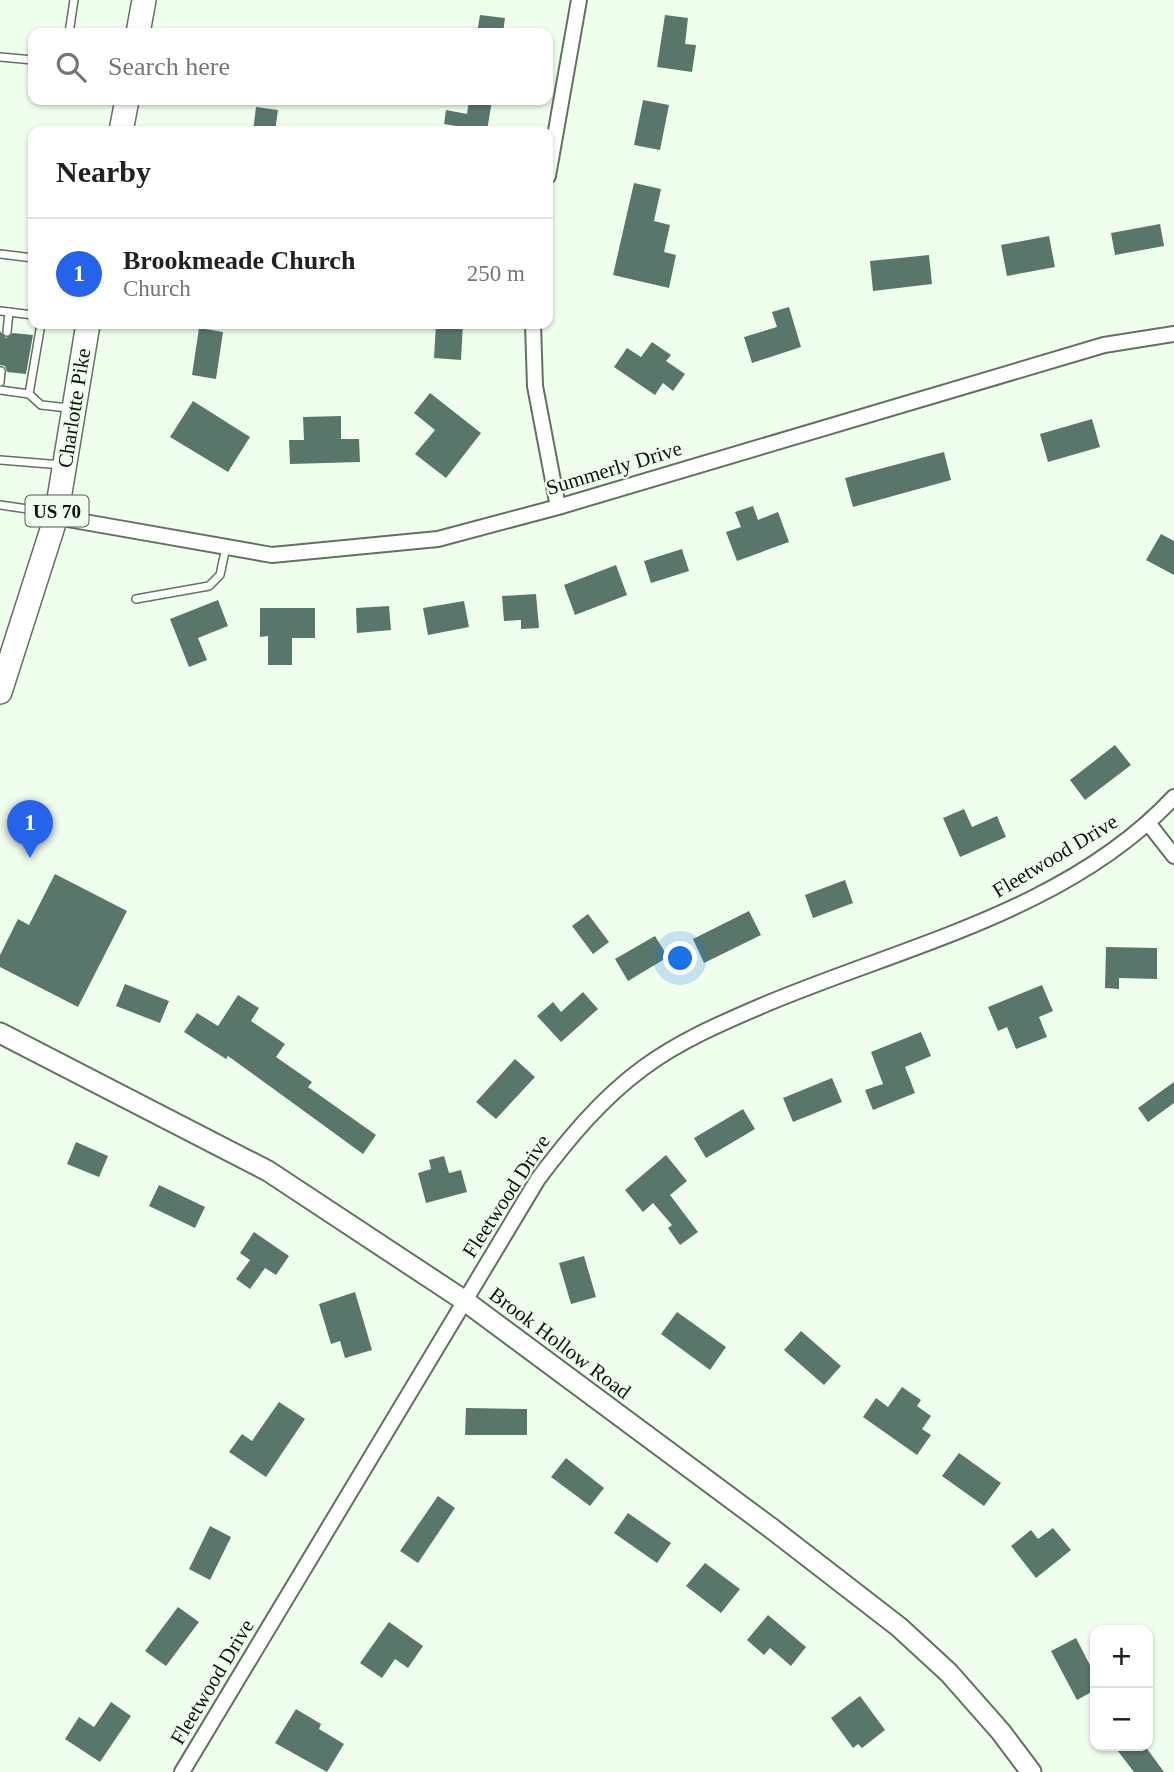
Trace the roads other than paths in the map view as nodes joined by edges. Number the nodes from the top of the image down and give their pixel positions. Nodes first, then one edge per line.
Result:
1 (74, 0) edge
2 (144, 0) edge
3 (579, 0) edge
4 (70, 28) edge
5 (139, 28) edge
6 (0, 57) edge
7 (28, 60) edge
8 (126, 105) edge
9 (122, 126) edge
10 (553, 148) edge
11 (0, 254) edge
12 (28, 257) edge
13 (0, 311) edge
14 (9, 312) junction
15 (28, 314) edge
16 (40, 329) edge
17 (87, 329) edge
18 (533, 329) edge
19 (7, 332) dead end
20 (1174, 334) edge
21 (1, 371) edge
22 (0, 382) edge
23 (0, 390) edge
24 (29, 394) junction
25 (74, 409) junction
26 (0, 460) edge
27 (64, 465) junction
28 (0, 505) edge
29 (558, 507) junction
30 (56, 515) junction
31 (226, 547) junction
32 (136, 599) dead end
33 (2, 682) edge
34 (1174, 797) edge
35 (1149, 824) junction
36 (1174, 856) edge
37 (0, 1033) edge
38 (465, 1301) junction
39 (182, 1772) edge
40 (1031, 1772) edge

1 - 4 lane
2 - 5 main road
3 - 10 street
6 - 7 lane
8 - 9 main road
11 - 12 lane
13 - 14 lane
14 - 15 lane
14 - 19 lane
16 - 24 lane
17 - 25 main road, Charlotte Pike / US 70
18 - 29 street
20 - 29 street, Summerly Drive
21 - 22 lane
23 - 24 lane
24 - 25 lane
25 - 27 main road, Charlotte Pike / US 70
26 - 27 lane
27 - 30 main road, Charlotte Pike / US 70
28 - 30 lane
29 - 31 street, Summerly Drive
30 - 31 street, Summerly Drive
30 - 33 main road, Charlotte Pike / US 70
31 - 32 lane
34 - 35 street, Fleetwood Drive
35 - 36 street
35 - 38 street, Fleetwood Drive
37 - 38 street, Brook Hollow Road
38 - 39 street, Fleetwood Drive
38 - 40 street, Brook Hollow Road

